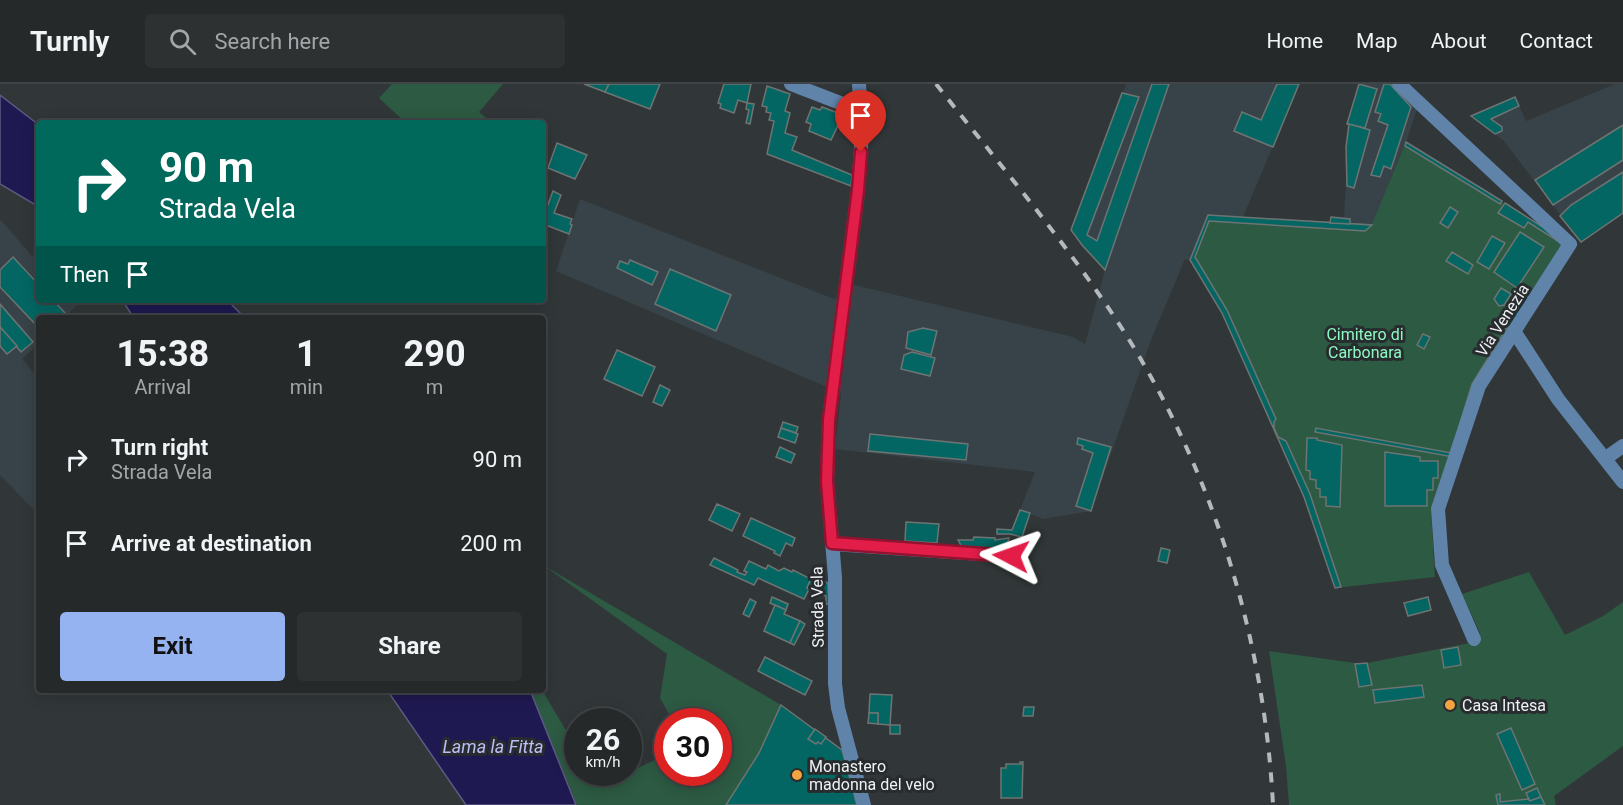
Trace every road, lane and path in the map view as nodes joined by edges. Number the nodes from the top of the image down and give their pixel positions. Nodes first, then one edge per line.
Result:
1 (791, 84) edge
2 (859, 84) edge
3 (1400, 84) edge
4 (861, 111) junction
5 (1514, 331) junction
6 (1623, 446) edge
7 (1606, 458) junction
8 (1623, 482) edge
9 (832, 543) junction
10 (1011, 556) dead end
11 (1474, 639) dead end
12 (864, 805) edge

1 - 4 street
2 - 4 street, Strada Vela
3 - 5 street, Via Venezia
4 - 9 street, Strada Vela
5 - 7 street
5 - 11 street, Via Venezia
6 - 7 street
7 - 8 street
9 - 10 street
9 - 12 street, Strada Vela

